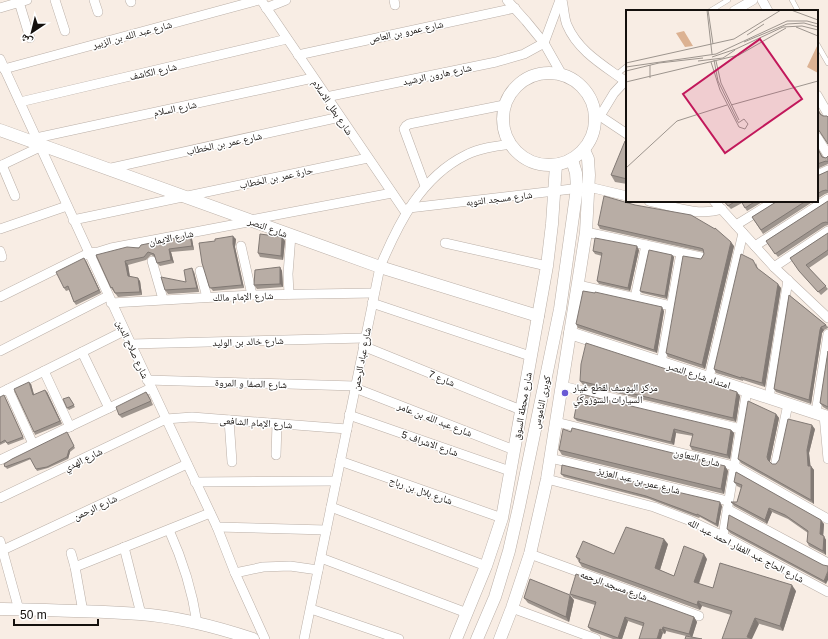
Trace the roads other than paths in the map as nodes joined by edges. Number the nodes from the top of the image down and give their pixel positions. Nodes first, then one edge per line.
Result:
1 (54, 0) edge
2 (94, 0) edge
3 (286, 0) edge
4 (507, 0) edge
5 (561, 0) edge
6 (728, 0) edge
7 (752, 0) edge
8 (762, 0) edge
9 (792, 0) edge
10 (23, 1) edge
11 (262, 3) edge
12 (0, 8) edge
13 (515, 8) junction
14 (712, 10) edge
15 (736, 10) edge
16 (767, 10) edge
17 (797, 10) edge
18 (98, 12) dead end
19 (65, 31) dead end
20 (30, 38) dead end
21 (287, 39) junction
22 (544, 43) junction
23 (818, 46) edge
24 (298, 55) junction
25 (1, 62) edge
26 (828, 63) edge
27 (626, 67) edge
28 (561, 73) junction
29 (616, 75) junction
30 (314, 78) junction
31 (626, 80) edge
32 (326, 97) junction
33 (818, 97) edge
34 (20, 102) junction
35 (504, 106) junction
36 (828, 114) edge
37 (340, 117) junction
38 (598, 117) junction
39 (0, 130) edge
40 (626, 133) edge
41 (818, 140) edge
42 (38, 143) junction
43 (511, 144) junction
44 (584, 150) junction
45 (828, 155) edge
46 (368, 158) junction
47 (572, 160) junction
48 (556, 165) junction
49 (1, 166) edge
50 (108, 169) junction
51 (828, 170) edge
52 (818, 175) edge
53 (425, 186) junction
54 (583, 188) junction
55 (554, 191) junction
56 (392, 193) junction
57 (15, 196) dead end
58 (184, 196) junction
59 (626, 196) edge
60 (828, 199) edge
61 (653, 202) edge
62 (773, 202) edge
63 (719, 204) edge
64 (67, 206) junction
65 (408, 211) junction
66 (73, 220) junction
67 (251, 221) junction
68 (736, 225) junction
69 (0, 229) edge
70 (828, 231) edge
71 (586, 232) junction
72 (743, 233) junction
73 (291, 235) junction
74 (444, 244) dead end
75 (646, 245) junction
76 (241, 246) dead end
77 (755, 246) junction
78 (89, 253) junction
79 (681, 253) junction
80 (701, 257) edge
81 (152, 261) dead end
82 (547, 266) junction
83 (774, 267) junction
84 (380, 268) junction
85 (200, 271) dead end
86 (788, 280) junction
87 (578, 285) junction
88 (374, 293) junction
89 (289, 294) junction
90 (252, 295) junction
91 (0, 297) edge
92 (208, 297) junction
93 (635, 298) junction
94 (163, 299) junction
95 (110, 300) junction
96 (372, 303) junction
97 (671, 306) junction
98 (538, 316) junction
99 (828, 318) edge
100 (124, 331) junction
101 (570, 333) junction
102 (828, 334) edge
103 (364, 342) junction
104 (131, 344) junction
105 (0, 351) edge
106 (82, 352) junction
107 (530, 356) junction
108 (661, 363) junction
109 (44, 371) junction
110 (709, 378) junction
111 (149, 384) junction
112 (562, 386) junction
113 (355, 387) junction
114 (747, 390) junction
115 (4, 391) edge
116 (769, 398) junction
117 (788, 404) junction
118 (109, 408) junction
119 (521, 410) junction
120 (349, 415) junction
121 (823, 415) edge
122 (166, 419) junction
123 (230, 420) junction
124 (556, 422) junction
125 (277, 424) junction
126 (70, 426) junction
127 (347, 429) junction
128 (740, 429) junction
129 (33, 444) junction
130 (514, 450) junction
131 (276, 455) dead end
132 (550, 458) junction
133 (828, 459) edge
134 (0, 460) edge
135 (340, 461) junction
136 (232, 462) dead end
137 (776, 462) edge
138 (187, 464) junction
139 (734, 466) junction
140 (510, 471) junction
141 (546, 479) junction
142 (336, 481) junction
143 (195, 482) junction
144 (0, 498) edge
145 (728, 505) junction
146 (331, 507) junction
147 (210, 513) junction
148 (502, 518) junction
149 (828, 519) edge
150 (216, 527) junction
151 (168, 530) junction
152 (326, 530) junction
153 (723, 536) junction
154 (2, 545) edge
155 (124, 547) junction
156 (71, 553) dead end
157 (530, 554) junction
158 (320, 558) junction
159 (828, 564) edge
160 (486, 566) junction
161 (76, 567) junction
162 (318, 570) junction
163 (235, 573) junction
164 (828, 592) edge
165 (512, 608) junction
166 (0, 609) edge
167 (310, 609) junction
168 (20, 610) junction
169 (83, 612) junction
170 (467, 613) junction
171 (142, 614) junction
172 (698, 616) dead end
173 (197, 623) junction
174 (253, 639) edge
175 (265, 639) edge
176 (304, 639) edge
177 (399, 639) edge
178 (456, 639) edge
179 (477, 639) edge
180 (500, 639) edge
181 (596, 639) edge

1 - 19 street
2 - 18 street
3 - 11 street
4 - 13 street
5 - 22 street
5 - 29 street
6 - 14 lane
7 - 15 street
8 - 16 street
9 - 17 lane
10 - 12 street
10 - 20 street
11 - 21 street, شارع بطل الاسلام
11 - 25 street, شارع عبد الله بن الزبير
13 - 22 street
13 - 24 street, شارع عمرو بن العاص
21 - 24 street, شارع بطل الاسلام
21 - 34 street, شارع الكاشف
22 - 28 street
22 - 32 street, شارع هارون الرشيد
23 - 26 lane
24 - 30 street, شارع بطل الاسلام
25 - 34 street, شارع صلاح الدين
27 - 29 lane
28 - 35 street
28 - 38 street
29 - 31 street
30 - 32 street, شارع بطل الاسلام
30 - 42 street, شارع السلام
31 - 38 street
32 - 37 street, شارع بطل الاسلام
33 - 36 street
34 - 42 street, شارع صلاح الدين
35 - 43 street
35 - 53 street
37 - 46 street, شارع بطل الاسلام
37 - 50 street, شارع عمر بن الخطاب
38 - 40 street
38 - 44 street
39 - 42 street, شارع النصر
41 - 45 street
42 - 49 street, شارع السلام
42 - 50 street, شارع النصر
42 - 64 street, شارع صلاح الدين
43 - 48 street
43 - 53 street, شارع عباد الرحمن
44 - 47 street
44 - 54 street
46 - 56 street, شارع بطل الاسلام
46 - 58 street, حارة عمر بن الخطاب
47 - 48 street
47 - 54 street, كوبرى الناموس
48 - 55 street, شارع محطة السوق
49 - 57 street
50 - 58 street, شارع النصر
51 - 52 street
53 - 65 street, شارع عباد الرحمن
54 - 55 street, شارع مسجد التوبه
54 - 59 street
54 - 71 street
54 - 179 street, كوبرى الناموس
55 - 65 street, شارع مسجد التوبه
55 - 82 street, شارع محطة السوق
56 - 65 street, شارع بطل الاسلام
56 - 67 street, شارع الايمان
58 - 66 street, حارة عمر بن الخطاب
58 - 67 street, شارع النصر
60 - 77 street
61 - 63 street
62 - 68 street
63 - 68 street
64 - 66 street, شارع صلاح الدين
64 - 69 street
65 - 84 street, شارع عباد الرحمن
66 - 78 street, شارع صلاح الدين
67 - 73 street, شارع النصر
67 - 78 street, شارع الايمان
68 - 72 street
70 - 83 street
71 - 75 street
71 - 87 street
72 - 77 street
72 - 110 street
73 - 84 street, شارع النصر
73 - 89 street
74 - 82 street
75 - 79 street
75 - 93 street
76 - 90 street
77 - 83 street
78 - 91 street, شارع الايمان
78 - 95 street, شارع صلاح الدين
79 - 80 street
79 - 97 street
81 - 94 street
82 - 98 street, شارع محطة السوق
83 - 86 street
84 - 88 street, شارع عباد الرحمن
84 - 98 street, شارع النصر
85 - 92 street
86 - 99 street
86 - 116 street
87 - 93 street
87 - 101 street
88 - 89 street, شارع الإمام مالك
88 - 96 street, شارع عباد الرحمن
89 - 90 street, شارع الإمام مالك
90 - 92 street, شارع الإمام مالك
92 - 94 street, شارع الإمام مالك
93 - 97 street
94 - 95 street, شارع الإمام مالك
95 - 100 street, شارع صلاح الدين
95 - 105 street
96 - 103 street, شارع عباد الرحمن
96 - 107 street
97 - 108 street
98 - 107 street, شارع محطة السوق
100 - 104 street, شارع صلاح الدين
100 - 106 street
101 - 108 street, امتداد شارع النصر
101 - 112 street
102 - 121 street
103 - 104 street, شارع خالد بن الوليد
103 - 113 street, شارع عباد الرحمن
103 - 119 street, شارع 7
104 - 111 street, شارع صلاح الدين
106 - 109 street
106 - 118 street
107 - 119 street, شارع محطة السوق
108 - 110 street, امتداد شارع النصر
109 - 115 street
109 - 126 street
110 - 114 street, امتداد شارع النصر
111 - 113 street, شارع الصفا و المروة
111 - 118 street
111 - 122 street, شارع صلاح الدين
112 - 124 street
112 - 128 street
113 - 120 street, شارع عباد الرحمن
113 - 130 street, شارع عبد الله بن عامر
114 - 116 street, امتداد شارع النصر
114 - 128 street
115 - 129 street
116 - 117 street, امتداد شارع النصر
117 - 121 street, امتداد شارع النصر
117 - 137 street
118 - 126 street
119 - 130 street, شارع محطة السوق
120 - 127 street, شارع عباد الرحمن
120 - 140 street, شارع الاشراف 5
121 - 133 street
122 - 123 street, شارع الإمام الشافعى
122 - 138 street, شارع صلاح الدين
122 - 144 street, شارع الهدي
123 - 125 street, شارع الإمام الشافعى
123 - 136 street
124 - 132 street
124 - 139 street, شارع التعاون
125 - 127 street, شارع الإمام الشافعى
125 - 131 street
126 - 129 street
127 - 135 street, شارع عباد الرحمن
128 - 139 street
129 - 134 street
130 - 140 street, شارع محطة السوق
132 - 141 street
132 - 145 street, شارع عمر بن عبد العزيز
135 - 142 street, شارع عباد الرحمن
135 - 148 street, شارع بلال بن رباح
138 - 143 street, شارع صلاح الدين
138 - 154 street, شارع الرحمن
139 - 145 street
139 - 149 street, شارع التعاون
140 - 148 street, شارع محطة السوق
141 - 153 street, شارع الحاج عبد الغفار احمد عبد الله
141 - 157 street
142 - 143 street
142 - 146 street, شارع عباد الرحمن
143 - 147 street, شارع صلاح الدين
145 - 153 street
145 - 159 street, شارع عمر بن عبد العزيز
146 - 152 street, شارع عباد الرحمن
146 - 160 street
147 - 150 street, شارع صلاح الدين
147 - 151 street
148 - 160 street, شارع محطة السوق
150 - 152 street
150 - 163 street, شارع صلاح الدين
151 - 155 street
151 - 173 street
152 - 158 street, شارع عباد الرحمن
153 - 164 street, شارع الحاج عبد الغفار احمد عبد الله
154 - 168 street
155 - 161 street
155 - 171 street
156 - 161 street
157 - 165 street
157 - 172 street, شارع مسجد الرحمه
158 - 162 street, شارع عباد الرحمن
158 - 170 street
160 - 170 street, شارع محطة السوق
161 - 169 street
162 - 163 street
162 - 167 street, شارع عباد الرحمن
163 - 175 street, شارع صلاح الدين
165 - 180 street
165 - 181 street
166 - 168 street
167 - 176 street, شارع عباد الرحمن
167 - 177 street
168 - 169 street
169 - 171 street
170 - 178 street, شارع محطة السوق
171 - 173 street
173 - 174 street

